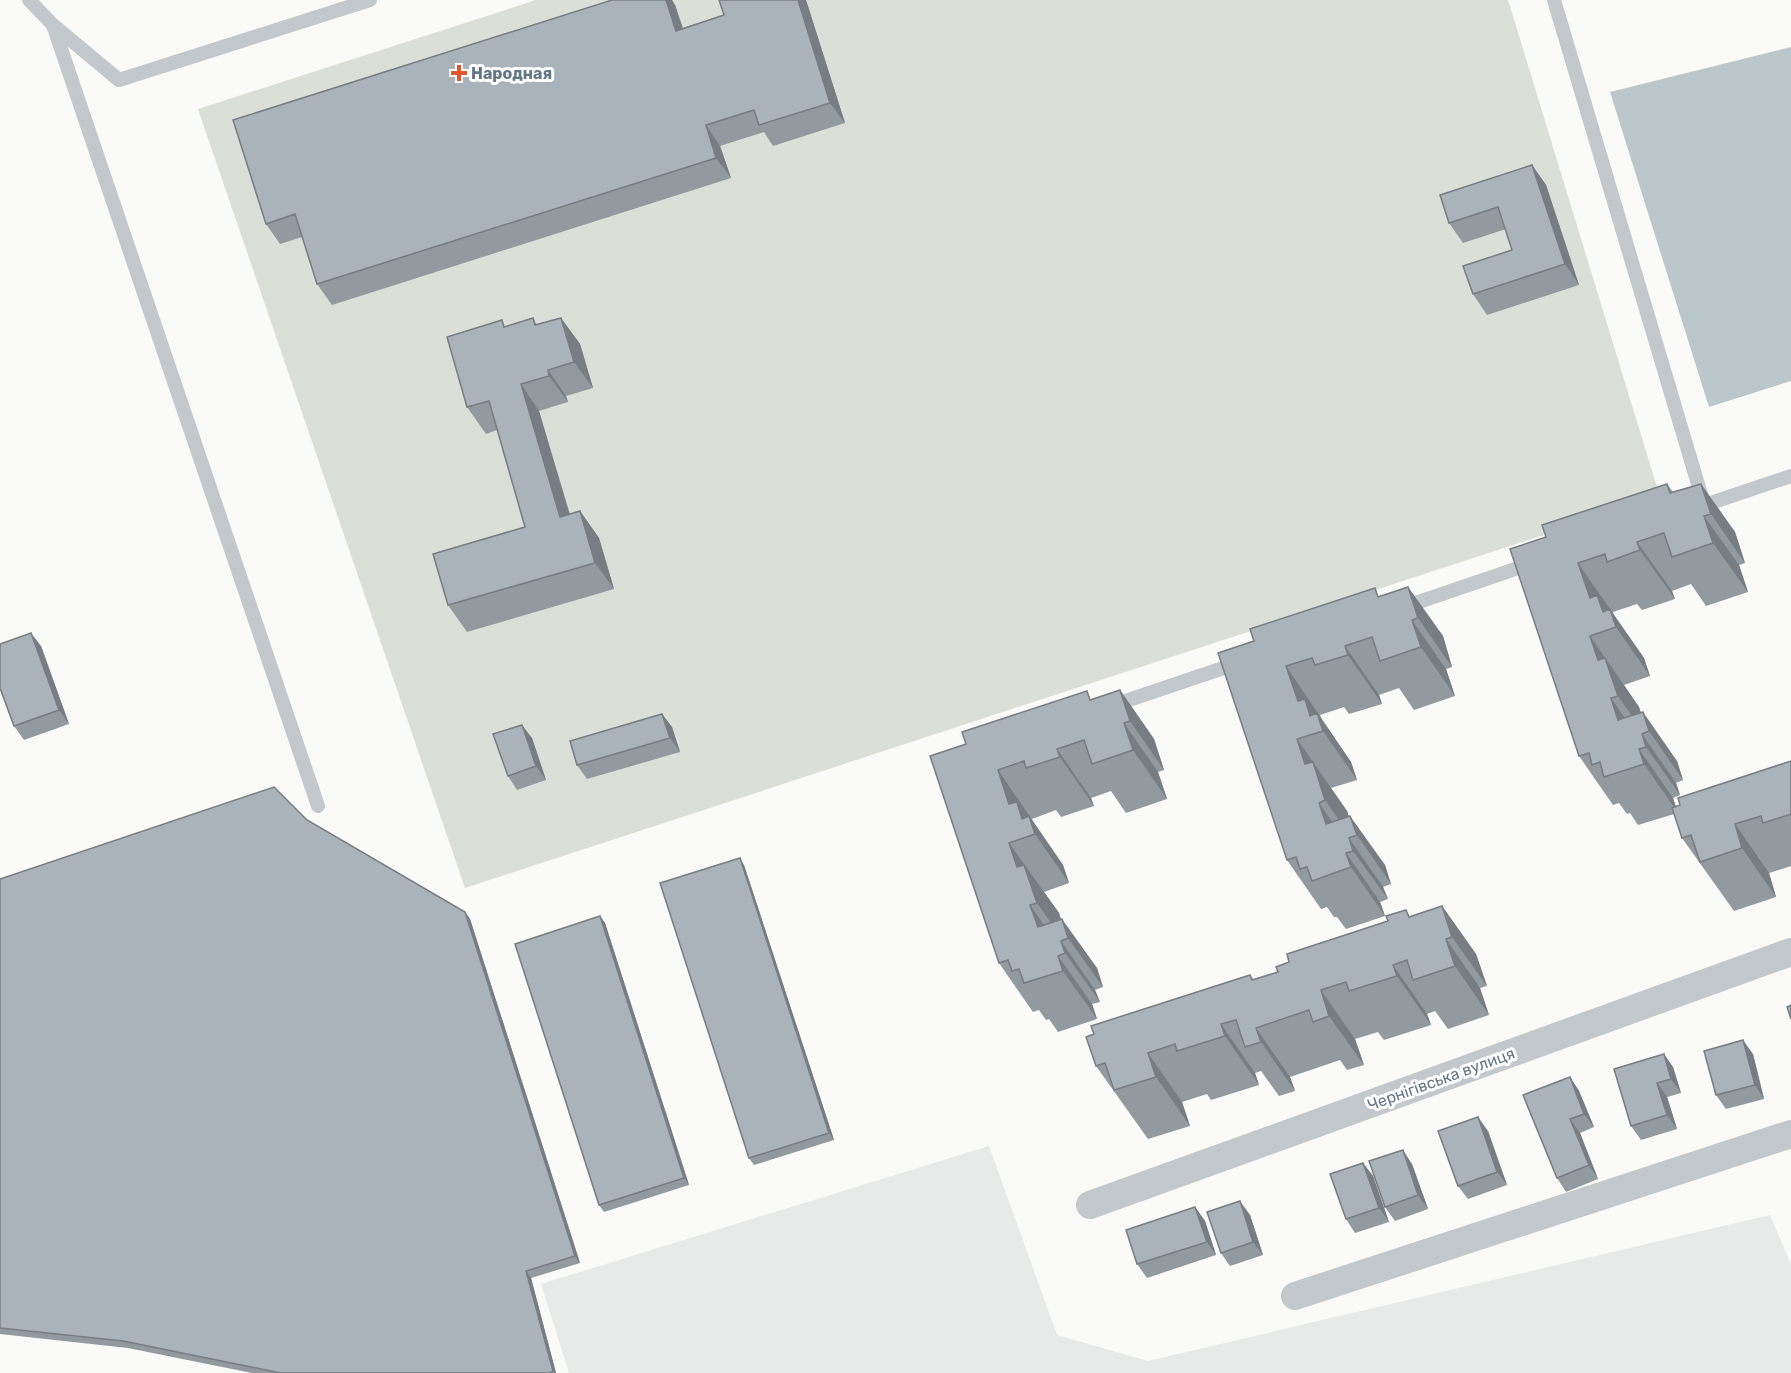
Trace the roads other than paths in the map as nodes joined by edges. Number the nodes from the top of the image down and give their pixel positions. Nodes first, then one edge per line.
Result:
1 (29, 0) edge
2 (370, 0) edge
3 (1554, 0) edge
4 (53, 26) junction
5 (1791, 476) edge
6 (1704, 505) junction
7 (1682, 513) edge
8 (1547, 558) edge
9 (1389, 612) edge
10 (1255, 658) edge
11 (1097, 711) edge
12 (318, 806) dead end
13 (1791, 952) edge
14 (1791, 1134) edge
15 (1090, 1205) dead end
16 (1295, 1296) dead end

1 - 4 lane
2 - 4 lane
3 - 6 lane
4 - 12 lane
5 - 6 lane
6 - 7 lane
8 - 9 lane
10 - 11 lane
13 - 15 street, Чернігівська вулиця
14 - 16 street

